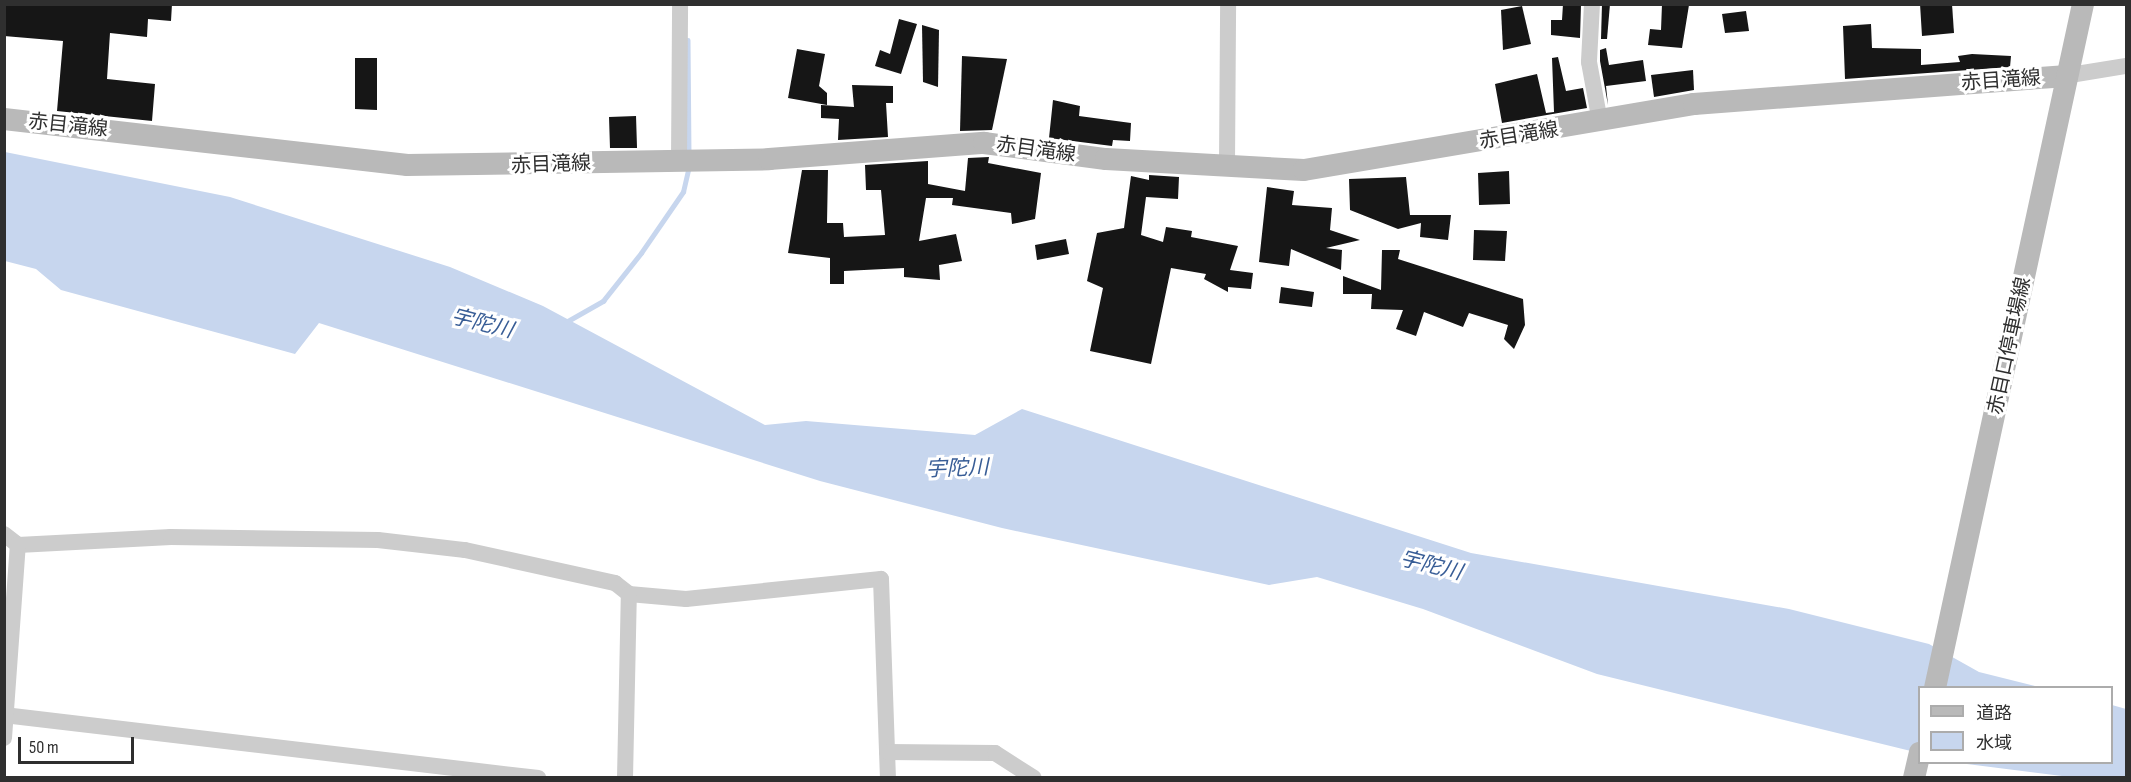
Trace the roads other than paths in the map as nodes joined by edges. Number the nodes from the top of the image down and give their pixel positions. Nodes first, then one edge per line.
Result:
1 (680, 4) edge
2 (1228, 4) edge
3 (1592, 4) edge
4 (2083, 4) edge
5 (2127, 66) edge
6 (2064, 76) junction
7 (4, 119) edge
8 (1600, 122) junction
9 (687, 160) junction
10 (1227, 164) junction
11 (4, 534) edge
12 (18, 545) junction
13 (629, 594) junction
14 (1935, 686) edge
15 (6, 716) edge
16 (4, 738) edge
17 (888, 752) junction
18 (1918, 761) edge
19 (538, 777) edge
20 (625, 777) edge
21 (888, 777) edge
22 (1034, 777) edge
23 (1914, 777) edge

1 - 9 street
2 - 10 street
3 - 8 street
4 - 6 main road, 赤目口停車場線
5 - 6 street
6 - 8 main road, 赤目滝線
6 - 14 main road, 赤目口停車場線
7 - 9 main road, 赤目滝線
8 - 10 main road, 赤目滝線
9 - 10 main road, 赤目滝線
11 - 12 street
12 - 13 street
12 - 15 street
13 - 17 street
13 - 20 street
15 - 16 street
15 - 19 street
17 - 21 street
17 - 22 street
18 - 23 main road

